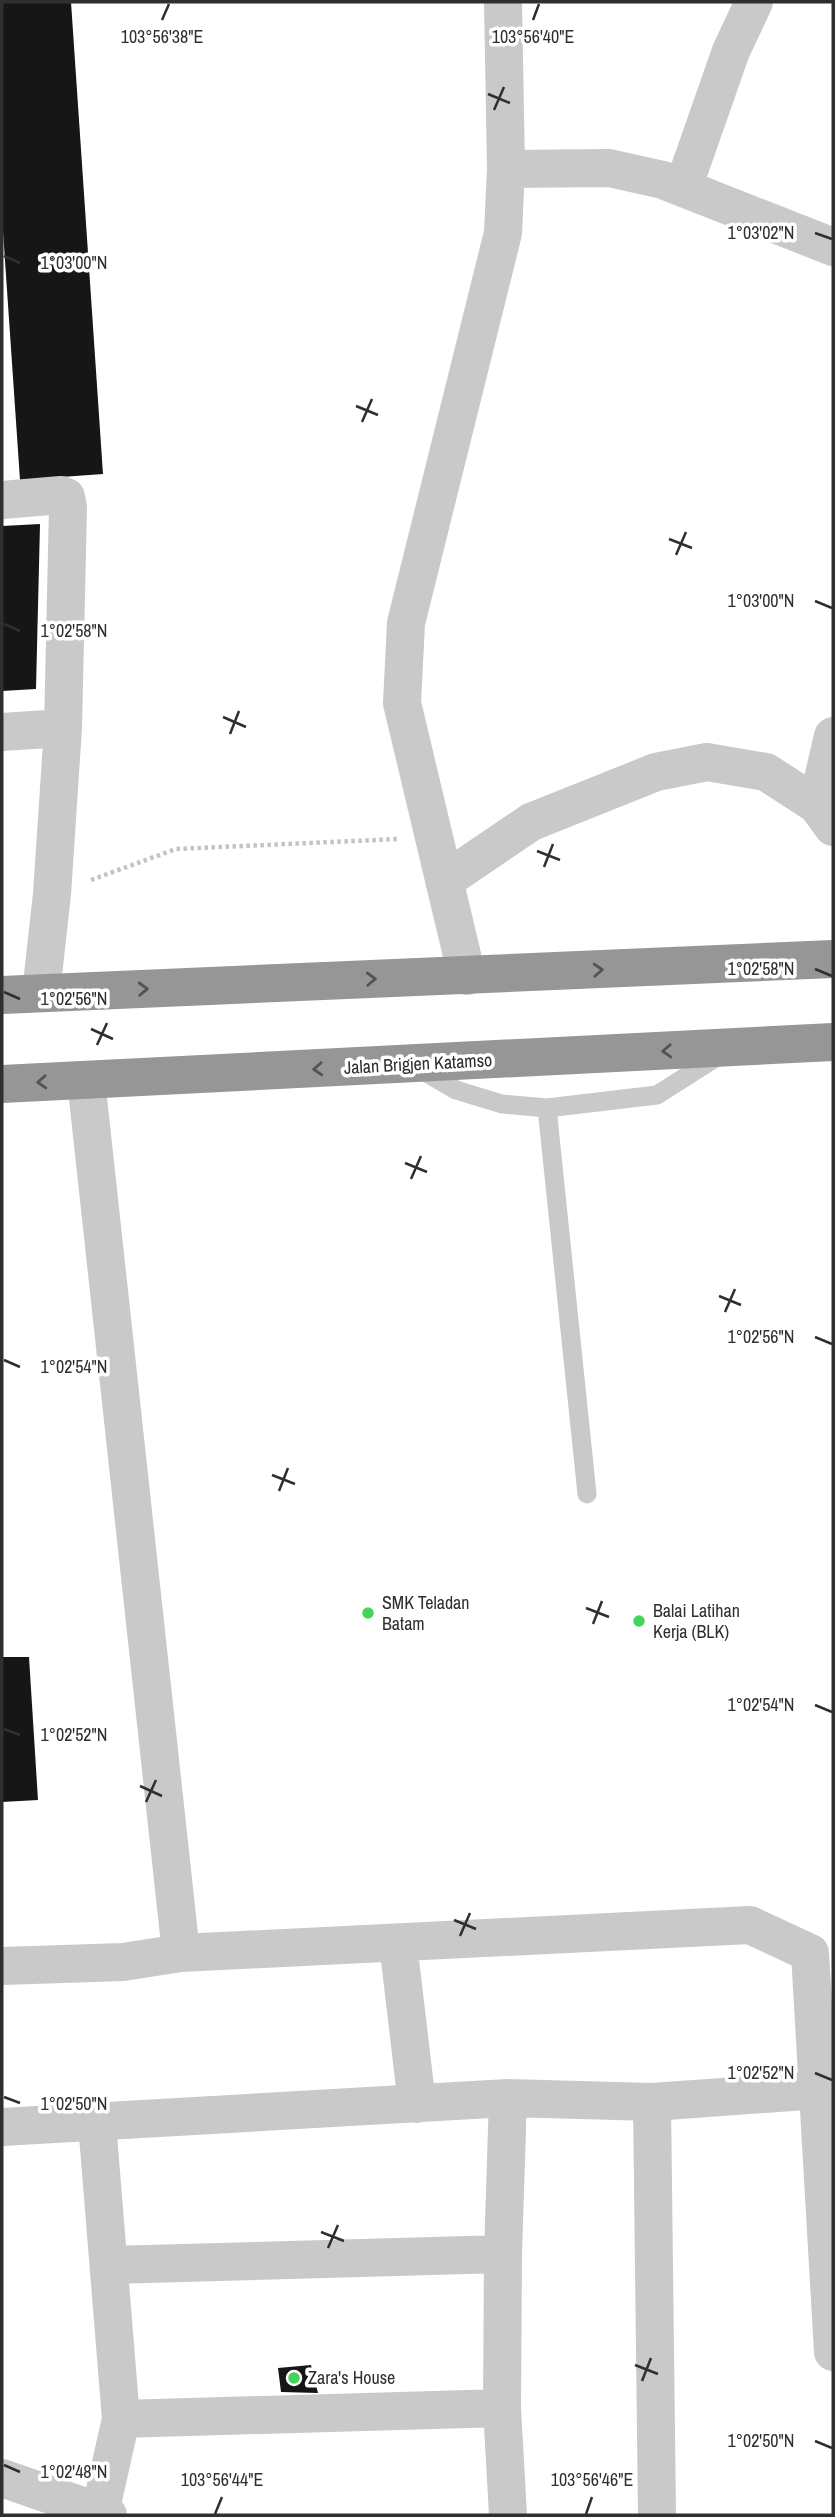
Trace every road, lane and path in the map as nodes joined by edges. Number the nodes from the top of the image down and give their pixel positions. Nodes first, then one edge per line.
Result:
1 (503, 2) edge
2 (754, 2) edge
3 (506, 169) junction
4 (683, 188) junction
5 (833, 247) edge
6 (2, 500) edge
7 (63, 729) junction
8 (2, 732) edge
9 (833, 736) edge
10 (825, 816) edge
11 (434, 838) junction
12 (444, 881) junction
13 (52, 894) junction
14 (833, 959) edge
15 (467, 975) junction
16 (41, 993) junction
17 (2, 995) edge
18 (833, 1042) edge
19 (731, 1047) junction
20 (413, 1065) junction
21 (86, 1080) junction
22 (2, 1084) edge
23 (547, 1108) junction
24 (587, 1494) dead end
25 (398, 1943) junction
26 (181, 1954) junction
27 (2, 1966) edge
28 (819, 2090) junction
29 (508, 2098) junction
30 (652, 2102) junction
31 (417, 2104) junction
32 (97, 2123) junction
33 (2, 2127) edge
34 (503, 2254) junction
35 (110, 2265) junction
36 (833, 2352) edge
37 (502, 2408) junction
38 (121, 2419) junction
39 (2, 2478) edge
40 (104, 2514) edge
41 (508, 2515) edge
42 (657, 2515) edge

1 - 3 street
2 - 4 street
3 - 4 street
3 - 11 street
4 - 5 street
6 - 7 street
7 - 8 street
7 - 13 street
9 - 10 street
10 - 12 street
11 - 12 street
11 - 13 path
12 - 15 street
13 - 16 street
15 -> 14 highway
16 -> 15 highway
16 - 17 highway
18 - 19 highway, Jalan Brigjen Katamso
19 -> 20 highway, Jalan Brigjen Katamso
19 - 23 lane
20 -> 21 highway, Jalan Brigjen Katamso
20 - 23 lane
21 -> 22 highway, Jalan Brigjen Katamso
21 - 26 street
23 - 24 lane
25 - 26 street
25 - 28 street
25 - 31 street
26 - 27 street
28 - 30 street
28 - 36 street
29 - 30 street
29 - 31 street
29 - 34 street
30 - 42 street
31 - 32 street
32 - 33 street
32 - 35 street
34 - 35 street
34 - 37 street
35 - 38 street
37 - 38 street
37 - 41 street
38 - 40 street
39 - 40 street

